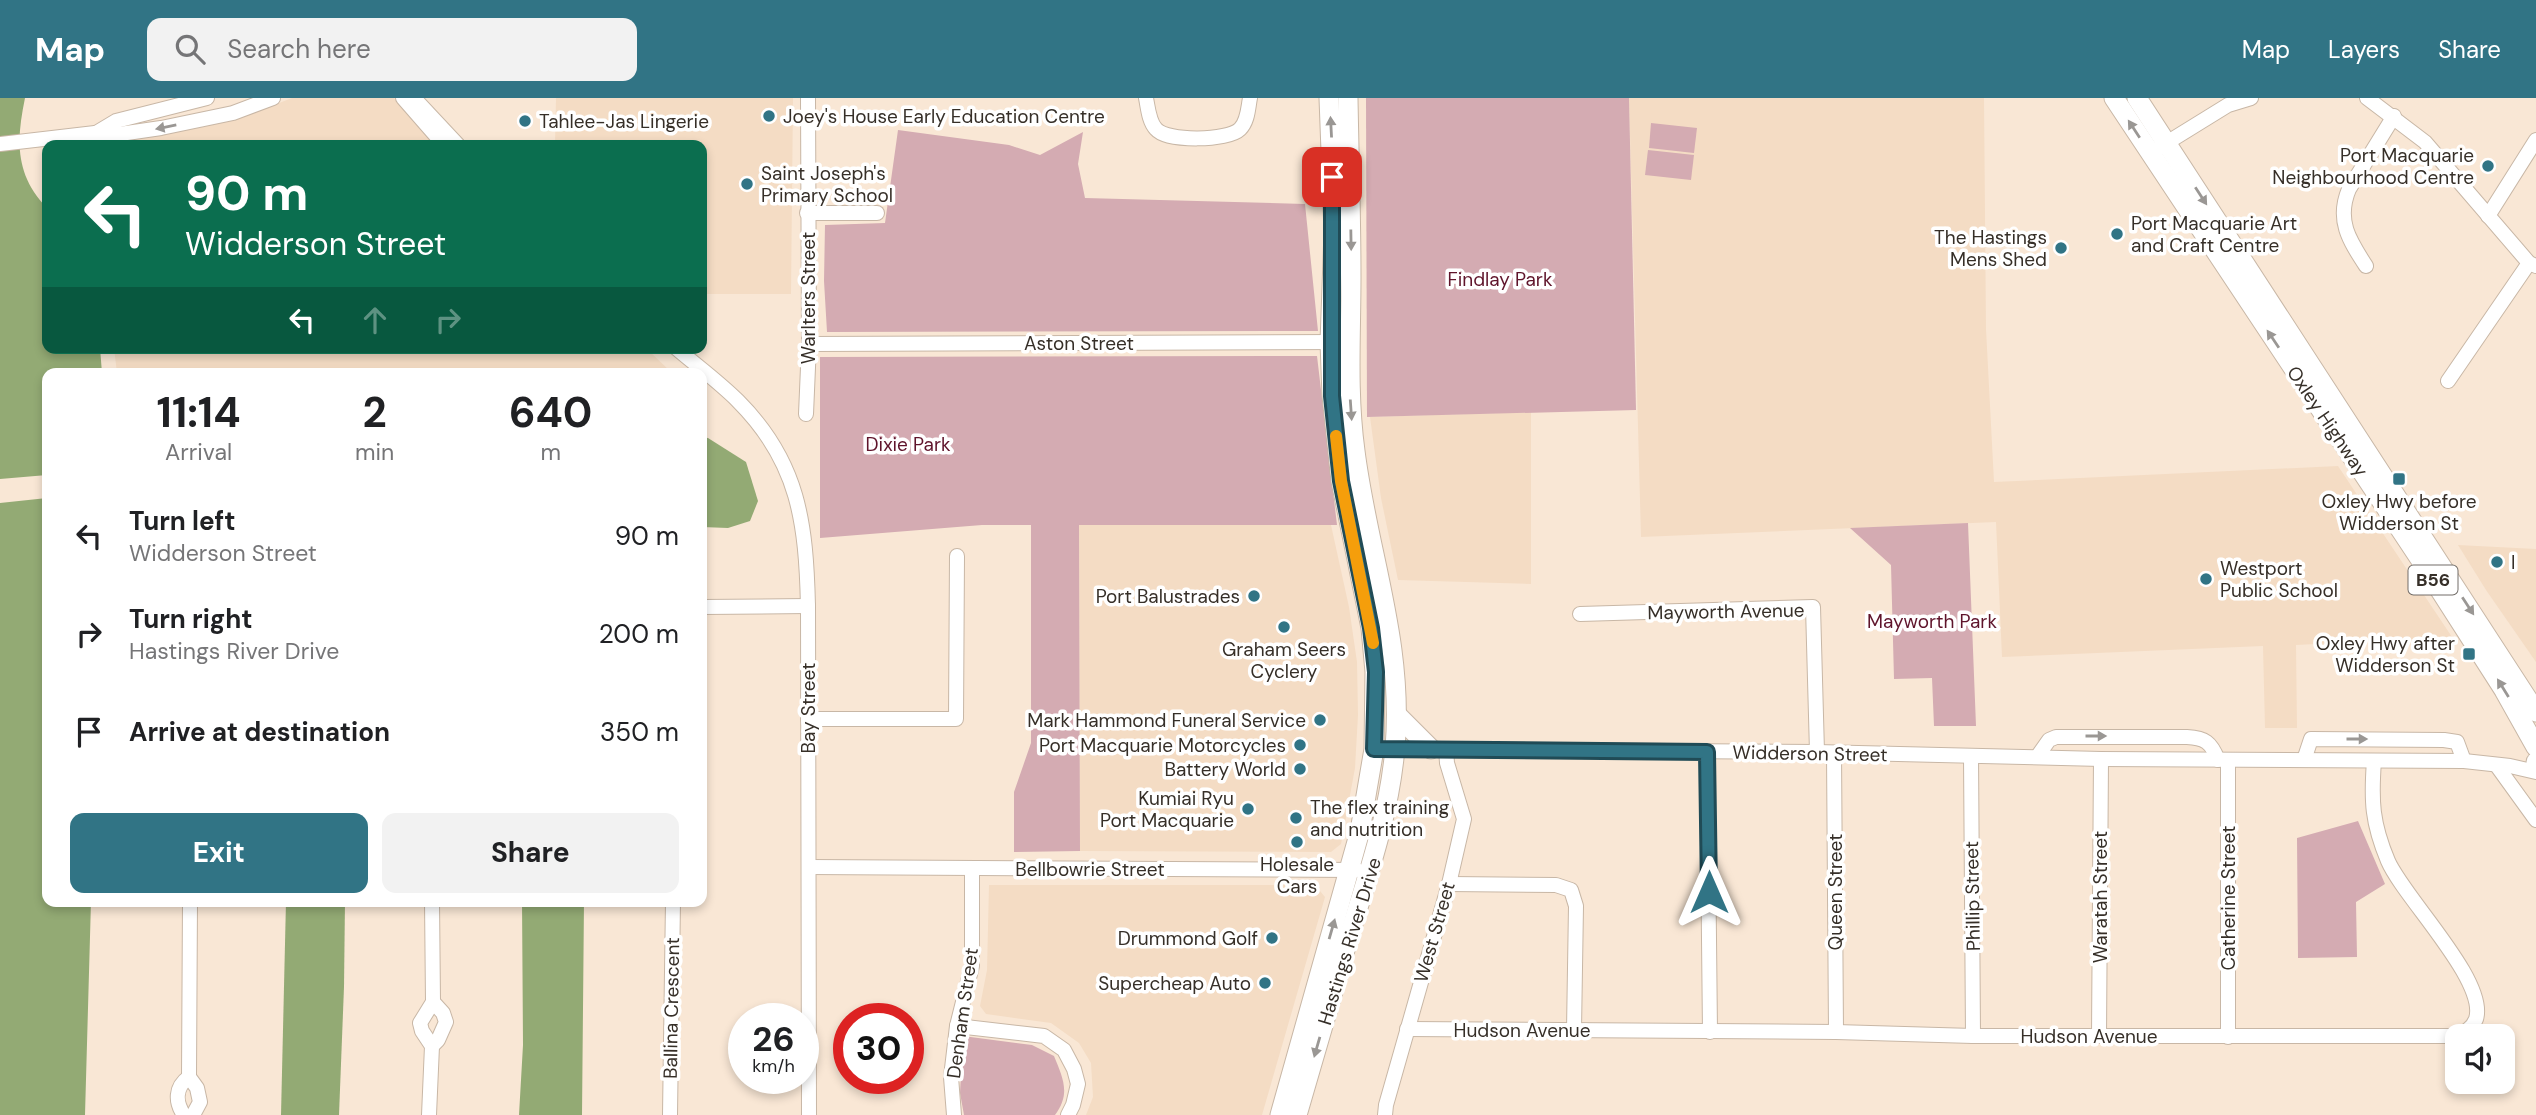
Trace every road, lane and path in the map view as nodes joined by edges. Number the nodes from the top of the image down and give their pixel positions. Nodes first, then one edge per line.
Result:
1 (207, 98) edge
2 (273, 98) edge
3 (402, 98) edge
4 (414, 98) edge
5 (808, 98) edge
6 (1146, 98) edge
7 (1250, 98) edge
8 (1329, 98) edge
9 (1348, 98) edge
10 (2114, 98) edge
11 (2137, 98) edge
12 (2251, 98) edge
13 (2367, 98) edge
14 (2394, 116) junction
15 (95, 134) junction
16 (42, 140) edge
17 (45, 140) edge
18 (440, 140) edge
19 (453, 140) edge
20 (2536, 140) edge
21 (2167, 142) junction
22 (0, 144) edge
23 (2150, 153) junction
24 (807, 213) junction
25 (877, 213) dead end
26 (2488, 216) junction
27 (2533, 264) edge
28 (2366, 266) dead end
29 (1339, 342) junction
30 (809, 344) junction
31 (683, 354) edge
32 (699, 368) edge
33 (707, 374) edge
34 (2448, 381) dead end
35 (806, 414) dead end
36 (957, 556) dead end
37 (808, 606) junction
38 (707, 607) edge
39 (1580, 614) dead end
40 (2536, 712) edge
41 (1396, 715) junction
42 (808, 719) junction
43 (2536, 747) edge
44 (1374, 749) junction
45 (1395, 749) junction
46 (1439, 749) junction
47 (1707, 752) junction
48 (1817, 752) junction
49 (1834, 752) junction
50 (1970, 756) junction
51 (2037, 757) junction
52 (2101, 759) junction
53 (2223, 760) junction
54 (2304, 760) junction
55 (2374, 761) junction
56 (2464, 761) junction
57 (2536, 761) edge
58 (2504, 766) junction
59 (2536, 772) edge
60 (2536, 820) edge
61 (809, 867) junction
62 (972, 869) junction
63 (1349, 869) junction
64 (1371, 872) junction
65 (1449, 884) junction
66 (190, 907) edge
67 (432, 907) edge
68 (673, 907) edge
69 (433, 1002) junction
70 (957, 1026) junction
71 (1407, 1029) junction
72 (1574, 1030) junction
73 (1710, 1032) junction
74 (1836, 1032) junction
75 (1973, 1036) junction
76 (2099, 1036) junction
77 (2228, 1037) junction
78 (432, 1046) junction
79 (189, 1077) junction
80 (184, 1115) edge
81 (193, 1115) edge
82 (429, 1115) edge
83 (670, 1115) edge
84 (809, 1115) edge
85 (954, 1115) edge
86 (1068, 1115) edge
87 (1280, 1115) edge
88 (1297, 1115) edge
89 (1385, 1115) edge

1 - 15 street
2 -> 15 street
3 - 18 street
4 - 19 street
5 - 24 street, Warlters Street
6 - 7 street
29 -> 8 main road, Hastings River Drive
9 -> 29 main road, Hastings River Drive
23 -> 10 main road, Oxley Highway / B56
11 - 21 main road, Oxley Highway / B56
12 - 21 street
13 - 14 street
14 - 26 street
14 - 28 street
15 - 17 street
16 - 22 street
20 - 26 street
21 - 23 street
21 -> 40 main road, Oxley Highway / B56
43 -> 23 main road, Oxley Highway / B56
24 - 25 street
24 - 30 street, Warlters Street
26 - 27 street
27 - 34 street
29 - 30 street, Aston Street
29 -> 41 main road, Hastings River Drive
29 - 44 main road, Hastings River Drive
30 - 35 street, Warlters Street
31 - 32 street, Bay Street
33 - 37 street, Bay Street
36 - 42 street
37 - 38 street
37 - 42 street, Bay Street
39 - 48 street, Mayworth Avenue
41 - 45 main road, Hastings River Drive
41 - 46 main road
42 - 61 street, Bay Street
44 - 45 street, Widderson Street
44 - 63 main road, Hastings River Drive
45 - 46 street, Widderson Street
45 - 64 main road, Hastings River Drive
46 - 47 street, Widderson Street
46 - 65 street, West Street
47 - 48 street, Widderson Street
47 - 73 street
48 - 49 street, Widderson Street
49 - 50 street, Widderson Street
49 - 74 street, Queen Street
50 - 51 street, Widderson Street
50 - 75 street, Phillip Street
51 - 52 street, Widderson Street
51 -> 53 street
52 - 53 street, Widderson Street
52 - 76 street, Waratah Street
53 - 54 street, Widderson Street
53 - 77 street, Catherine Street
54 - 55 street, Widderson Street
54 -> 56 street
55 - 56 street, Widderson Street
55 - 77 street, Hudson Avenue
56 - 58 street, Widderson Street
57 - 58 street, Widderson Street
58 - 59 street, Widderson Street
58 - 60 street
61 - 62 street, Bellbowrie Street
61 - 84 street, Bay Street
62 - 63 street, Bellbowrie Street
62 - 70 street, Denham Street
63 - 64 street, Bellbowrie Street
87 -> 63 main road, Hastings River Drive
64 -> 88 main road, Hastings River Drive
65 - 71 street, West Street
65 - 72 street
66 - 79 street
67 - 69 street
68 - 83 street, Ballina Crescent
69 - 78 street
69 - 78 street
70 - 85 street, Denham Street
70 - 86 street
71 - 72 street, Hudson Avenue
71 - 89 street, West Street
72 - 73 street, Hudson Avenue
73 - 74 street, Hudson Avenue
74 - 75 street, Hudson Avenue
75 - 76 street, Hudson Avenue
76 - 77 street, Hudson Avenue
78 - 82 street
79 - 80 street
79 - 81 street

